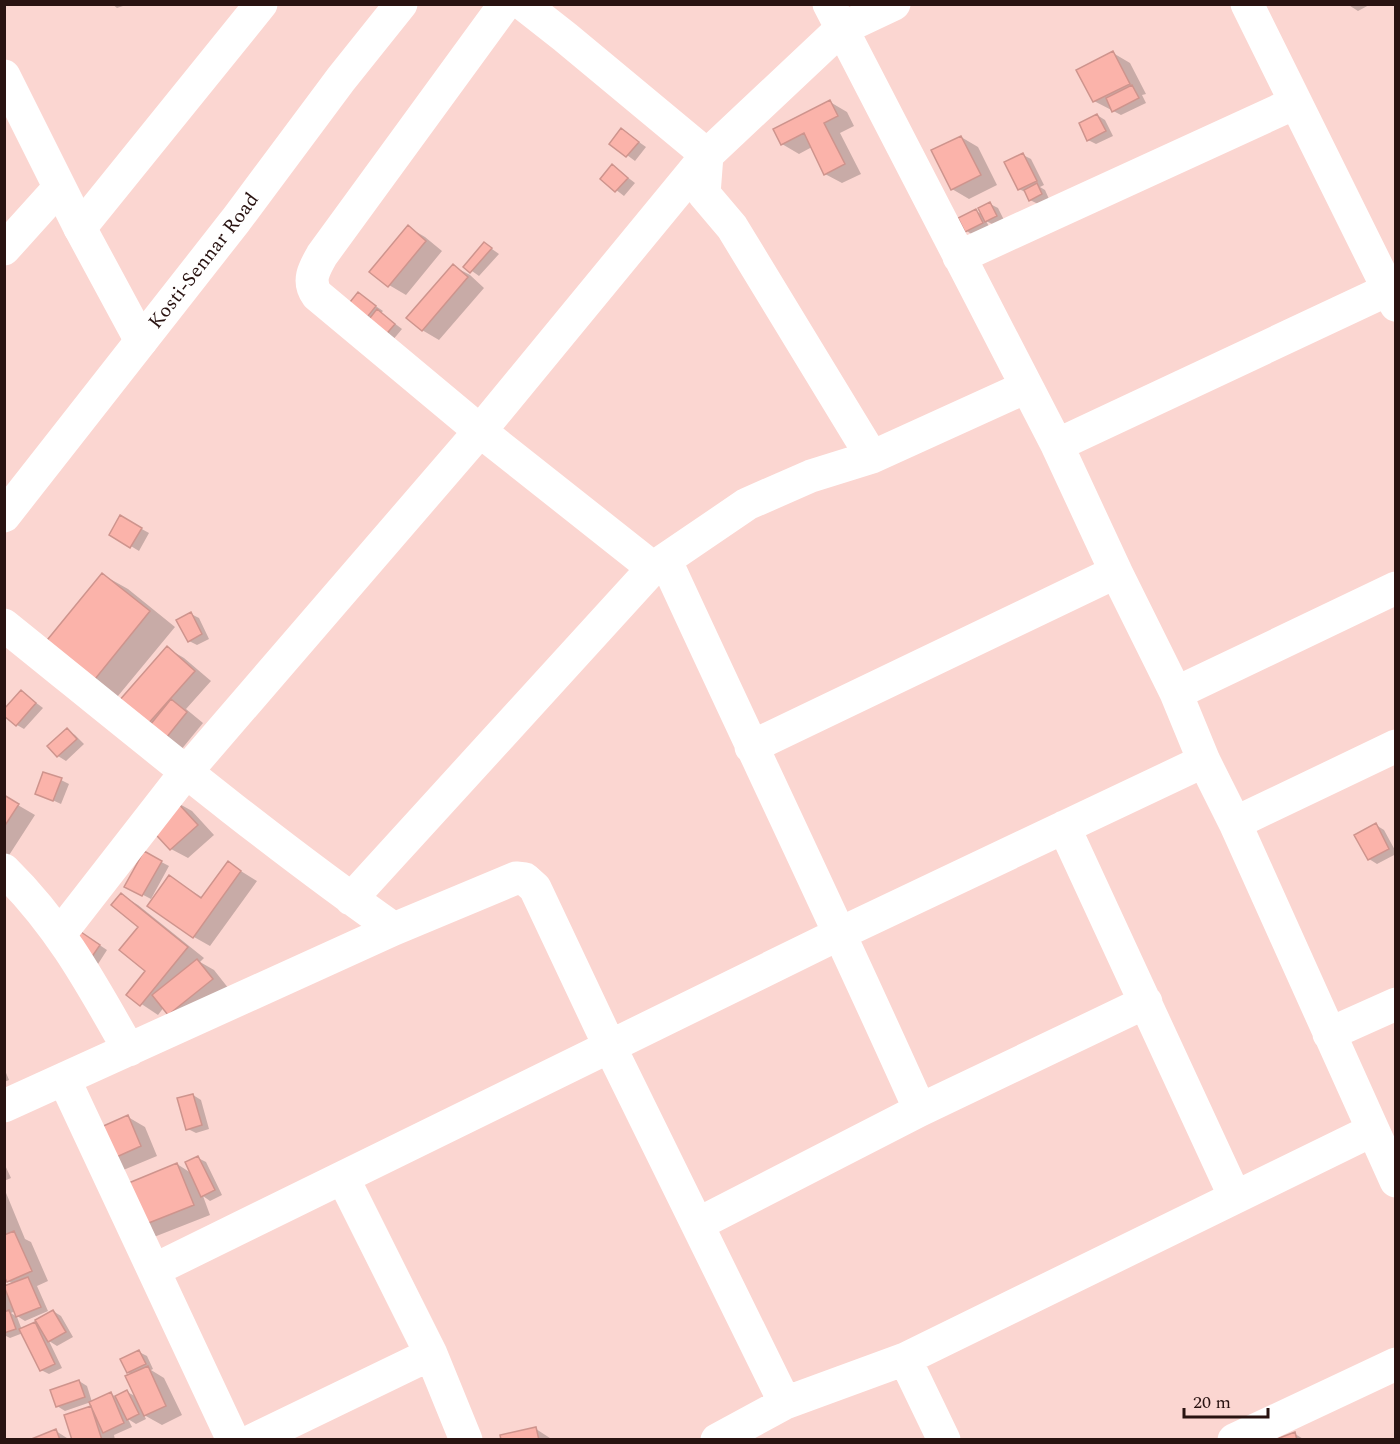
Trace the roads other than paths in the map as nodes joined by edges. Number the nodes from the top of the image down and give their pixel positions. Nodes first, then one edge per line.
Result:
1 (261, 4) edge
2 (401, 4) edge
3 (505, 4) edge
4 (523, 4) edge
5 (894, 4) edge
6 (1247, 4) edge
7 (835, 17) edge
8 (4, 76) edge
9 (1295, 103) junction
10 (707, 155) junction
11 (59, 188) junction
12 (80, 228) junction
13 (4, 249) edge
14 (960, 257) junction
15 (1393, 294) edge
16 (141, 341) junction
17 (1026, 387) junction
18 (480, 431) junction
19 (1057, 445) junction
20 (872, 456) junction
21 (4, 516) edge
22 (653, 568) junction
23 (1116, 572) junction
24 (1395, 588) edge
25 (4, 625) edge
26 (1176, 693) junction
27 (1395, 746) edge
28 (751, 747) junction
29 (1204, 761) junction
30 (186, 772) junction
31 (1235, 823) junction
32 (1064, 827) junction
33 (4, 870) edge
34 (351, 899) junction
35 (394, 929) junction
36 (841, 933) junction
37 (60, 934) junction
38 (1146, 1002) junction
39 (1395, 1004) edge
40 (1329, 1034) junction
41 (610, 1047) junction
42 (129, 1050) junction
43 (63, 1079) junction
44 (4, 1106) edge
45 (920, 1110) junction
46 (1373, 1130) junction
47 (343, 1178) junction
48 (1395, 1181) edge
49 (1235, 1197) junction
50 (698, 1224) junction
51 (154, 1270) junction
52 (431, 1354) junction
53 (905, 1359) junction
54 (1395, 1364) edge
55 (785, 1403) junction
56 (233, 1440) edge
57 (254, 1440) edge
58 (466, 1440) edge
59 (717, 1440) edge
60 (944, 1440) edge
61 (1234, 1440) edge

1 - 12 main road
2 - 16 main road, Kosti-Sennar Road
3 - 18 main road
4 - 10 main road
5 - 7 main road
6 - 9 main road
7 - 10 main road
7 - 14 main road
8 - 11 main road
9 - 14 main road
9 - 15 main road
10 - 18 main road
10 - 20 main road
11 - 12 main road
11 - 13 main road
12 - 16 main road
14 - 17 main road
15 - 19 main road
16 - 21 main road, Kosti-Sennar Road
17 - 19 main road
17 - 20 main road
18 - 22 main road
18 - 30 main road
19 - 23 main road
20 - 22 main road
22 - 28 main road
22 - 34 main road
23 - 26 main road
23 - 28 main road
24 - 26 main road
25 - 30 main road
26 - 29 main road
27 - 31 main road
28 - 36 main road
29 - 31 main road
29 - 32 main road
30 - 34 main road
30 - 37 main road
31 - 40 main road
32 - 36 main road
32 - 38 main road
33 - 37 main road
34 - 35 main road
35 - 41 main road
35 - 42 main road
36 - 41 main road
36 - 45 main road
37 - 42 main road
38 - 45 main road
38 - 49 main road
39 - 40 main road
40 - 46 main road
41 - 47 main road
41 - 50 main road
42 - 43 main road
43 - 44 main road
43 - 51 main road
45 - 50 main road
46 - 48 main road
46 - 49 main road
47 - 51 main road
47 - 52 main road
49 - 53 main road
50 - 55 main road
51 - 56 main road
52 - 57 main road
52 - 58 main road
53 - 55 main road
53 - 60 main road
54 - 61 main road
55 - 59 main road

